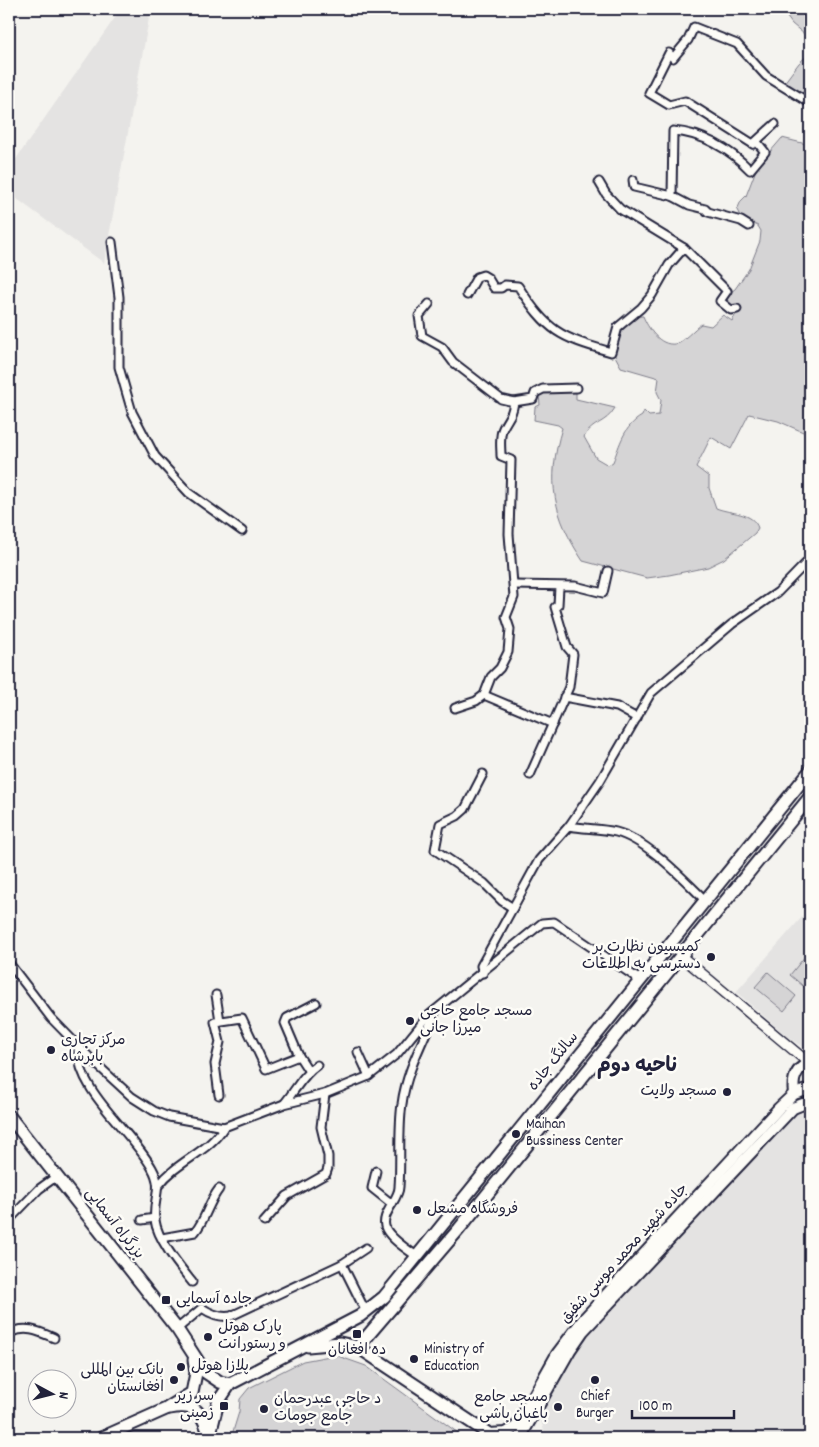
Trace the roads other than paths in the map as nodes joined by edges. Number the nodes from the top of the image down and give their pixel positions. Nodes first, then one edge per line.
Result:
1 (810, 102) edge
2 (775, 124) dead end
3 (753, 144) junction
4 (633, 180) dead end
5 (599, 182) dead end
6 (672, 196) junction
7 (750, 226) dead end
8 (112, 242) dead end
9 (684, 248) junction
10 (467, 295) dead end
11 (429, 304) dead end
12 (737, 309) dead end
13 (577, 388) dead end
14 (514, 402) junction
15 (242, 531) dead end
16 (810, 559) edge
17 (608, 571) dead end
18 (514, 585) junction
19 (559, 587) junction
20 (484, 695) junction
21 (564, 697) junction
22 (455, 708) dead end
23 (637, 718) junction
24 (553, 724) junction
25 (810, 771) edge
26 (483, 774) dead end
27 (530, 775) dead end
28 (810, 797) edge
29 (784, 803) junction
30 (797, 814) junction
31 (569, 826) junction
32 (705, 900) junction
33 (514, 908) junction
34 (681, 956) junction
35 (9, 963) edge
36 (483, 973) junction
37 (640, 980) junction
38 (216, 995) dead end
39 (316, 1004) dead end
40 (436, 1010) junction
41 (220, 1021) junction
42 (78, 1047) junction
43 (358, 1052) dead end
44 (299, 1056) junction
45 (809, 1063) edge
46 (317, 1065) dead end
47 (308, 1070) junction
48 (369, 1076) junction
49 (810, 1089) edge
50 (325, 1094) junction
51 (794, 1094) junction
52 (219, 1095) dead end
53 (284, 1104) junction
54 (810, 1104) edge
55 (9, 1116) edge
56 (224, 1127) junction
57 (376, 1171) dead end
58 (57, 1176) junction
59 (159, 1185) junction
60 (219, 1189) dead end
61 (392, 1204) junction
62 (155, 1218) junction
63 (9, 1220) edge
64 (142, 1220) dead end
65 (264, 1222) dead end
66 (162, 1238) junction
67 (366, 1248) dead end
68 (418, 1257) junction
69 (342, 1264) junction
70 (192, 1282) dead end
71 (366, 1312) junction
72 (177, 1329) junction
73 (9, 1334) edge
74 (54, 1338) dead end
75 (358, 1346) junction
76 (302, 1347) junction
77 (192, 1353) junction
78 (230, 1384) junction
79 (166, 1409) junction
80 (489, 1436) edge
81 (210, 1437) edge
82 (101, 1438) edge
83 (520, 1438) edge

1 - 3 street
2 - 3 street
3 - 6 street
4 - 6 street
5 - 9 street
6 - 7 street
8 - 15 street
9 - 10 street
9 - 12 street
11 - 14 street
13 - 14 street
14 - 18 street
16 - 23 street
17 - 19 street
18 - 19 street
18 - 20 street
19 - 21 street
20 - 22 street
20 - 24 street
21 - 23 street
21 - 24 street
23 - 31 street
24 - 27 street
25 - 29 highway, سالنگ جاده
26 - 33 street
28 - 30 highway, سالنگ جاده
29 - 30 highway
29 - 32 highway, سالنگ جاده
30 - 34 highway, سالنگ جاده
31 - 32 street
31 - 33 street
32 - 37 highway, سالنگ جاده
33 - 36 street
34 - 45 street
34 - 75 highway, سالنگ جاده
35 - 42 street
36 - 37 street
36 - 40 street
37 - 68 highway, سالنگ جاده
38 - 41 street
39 - 44 street
40 - 48 street
40 - 61 street
41 - 44 street
41 - 52 street
42 - 56 street
42 - 59 street
43 - 48 street
44 - 47 street
45 - 51 main road
46 - 47 street
47 - 53 street
48 - 50 street
49 - 51 main road
50 - 53 street
50 - 65 street
51 - 80 main road, جاده شهید محمد موسی شفیق
53 - 56 street
54 - 83 main road, جاده شهید محمد موسی شفیق
55 - 58 highway, بزرگراه آسمایی
56 - 59 street
57 - 61 street
58 - 63 street
58 - 72 highway, بزرگراه آسمایی
59 - 62 street
60 - 66 street
61 - 68 street
62 - 64 street
62 - 66 street
66 - 70 street
67 - 69 street
68 - 71 highway, سالنگ جاده
69 - 71 street
69 - 72 street
71 - 76 highway, سالنگ جاده
72 - 77 highway, بزرگراه آسمایی
73 - 74 street
75 - 76 highway
75 - 80 highway
76 - 78 highway, سالنگ جاده
77 - 78 highway
77 - 79 highway
78 - 81 highway
79 - 81 highway
79 - 82 highway

